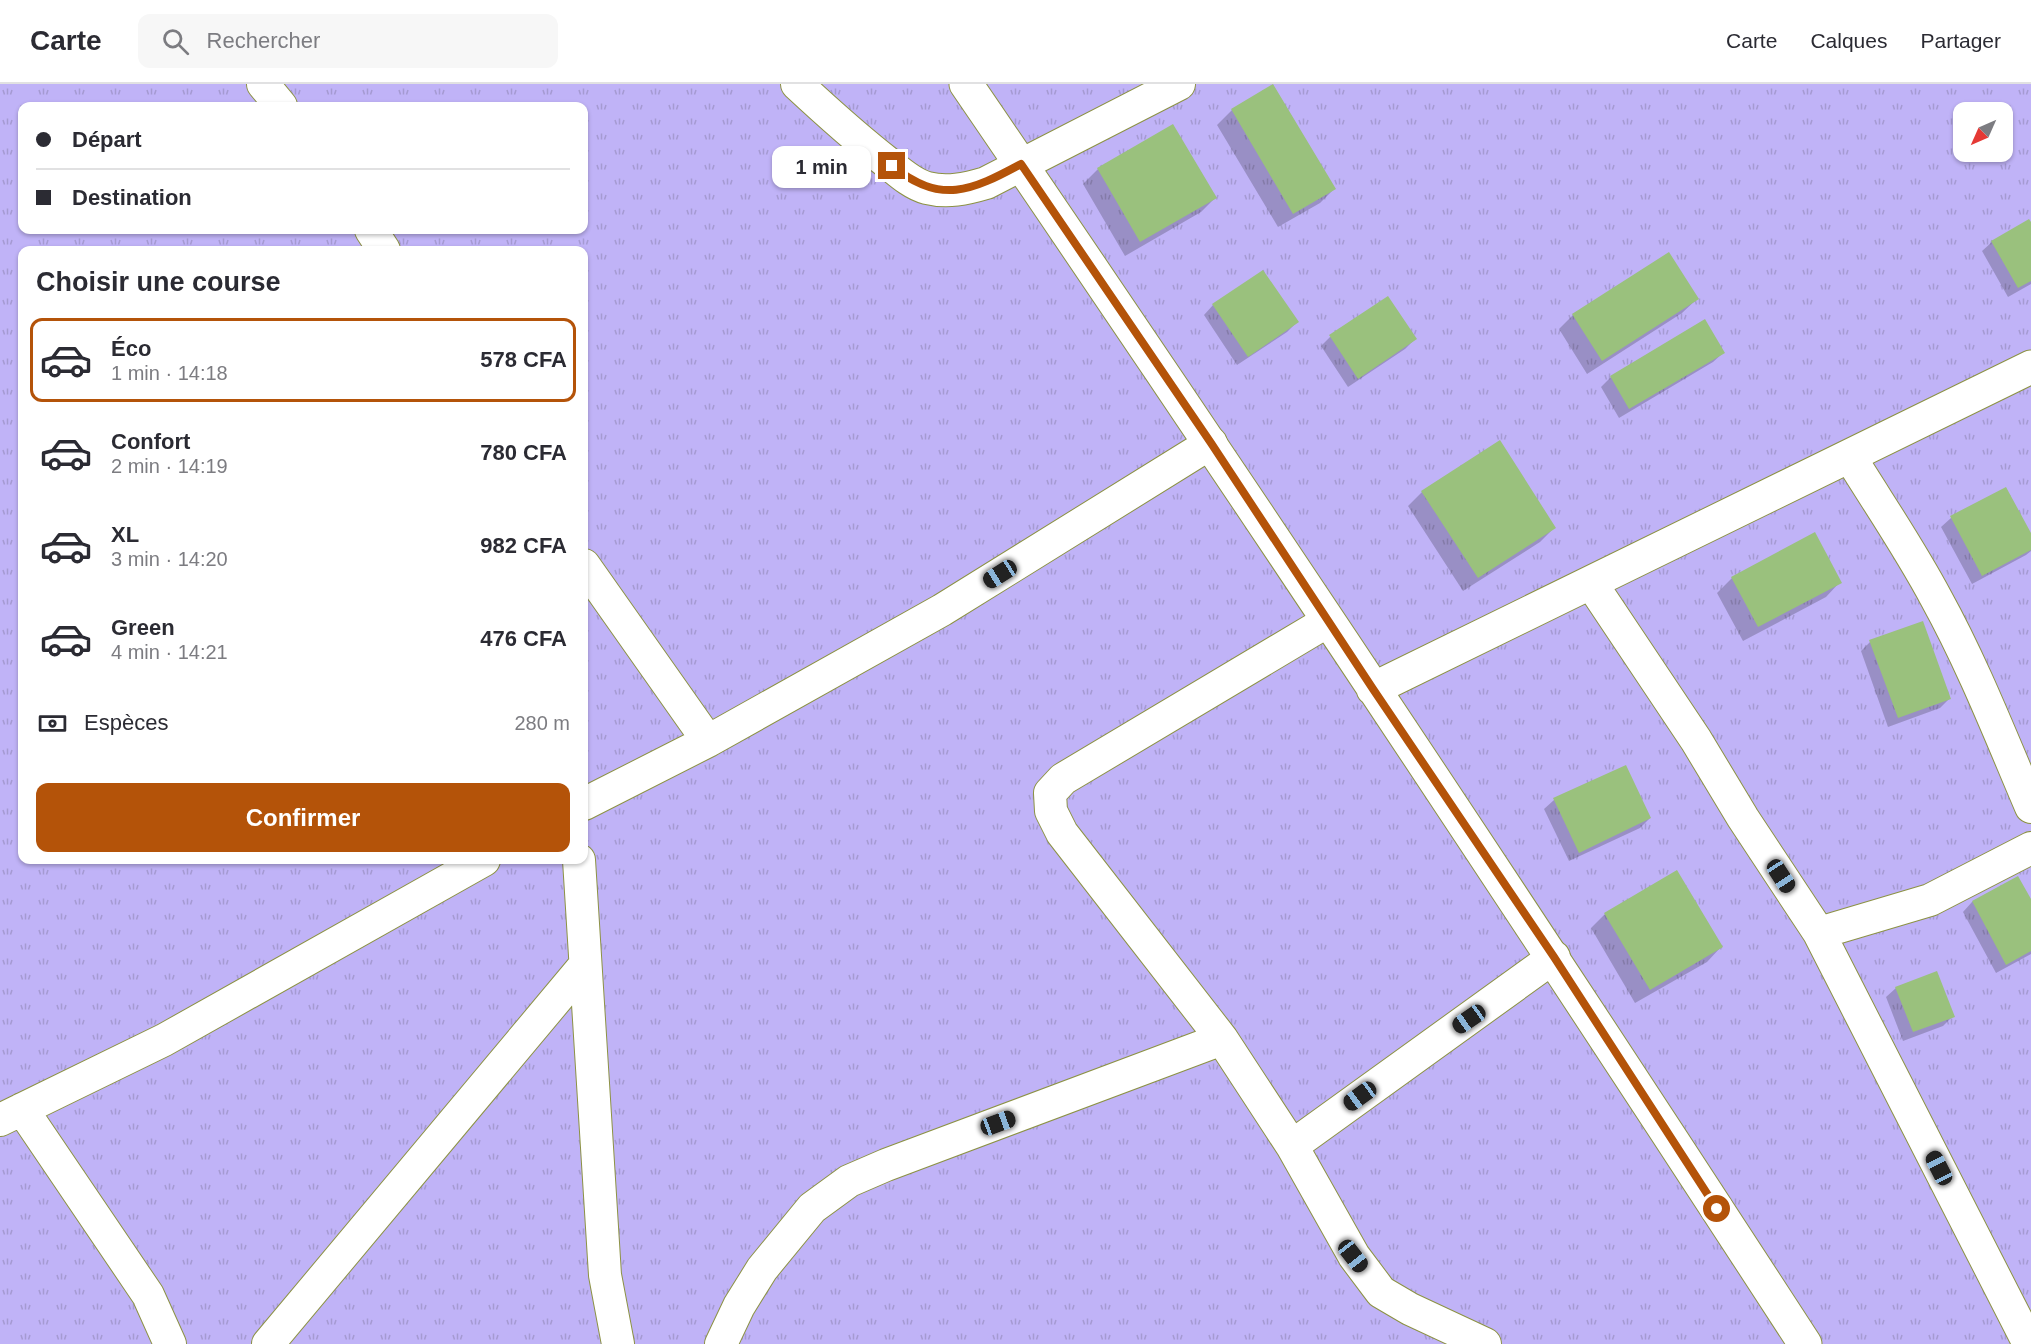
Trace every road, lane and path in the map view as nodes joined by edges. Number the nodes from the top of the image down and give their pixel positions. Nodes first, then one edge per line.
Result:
1 (263, 84) edge
2 (796, 84) edge
3 (966, 84) edge
4 (1179, 84) edge
5 (277, 102) edge
6 (1021, 164) junction
7 (2031, 367) edge
8 (1211, 443) junction
9 (1850, 457) junction
10 (588, 571) edge
11 (1591, 583) junction
12 (1328, 621) junction
13 (1373, 689) junction
14 (708, 741) junction
15 (588, 802) edge
16 (2031, 807) edge
17 (2031, 848) edge
18 (477, 864) edge
19 (579, 864) edge
20 (1819, 933) junction
21 (1554, 957) junction
22 (585, 965) junction
23 (1222, 1039) junction
24 (11, 1114) edge
25 (1292, 1146) junction
26 (170, 1344) edge
27 (268, 1344) edge
28 (618, 1344) edge
29 (721, 1344) edge
30 (1485, 1344) edge
31 (1805, 1344) edge
32 (2029, 1344) edge

1 - 5 street
2 - 6 street
3 - 6 street
4 - 6 street
6 - 8 street
7 - 9 street
8 - 12 street
8 - 14 street
9 - 11 street
9 - 16 street
10 - 14 street
11 - 13 street
11 - 20 street
12 - 13 street
12 - 23 street
13 - 21 street
14 - 15 street
17 - 20 street
18 - 24 street
19 - 22 street
20 - 32 street
21 - 25 street
21 - 31 street
22 - 27 street
22 - 28 street
23 - 25 street
23 - 29 street
24 - 26 street
25 - 30 street

